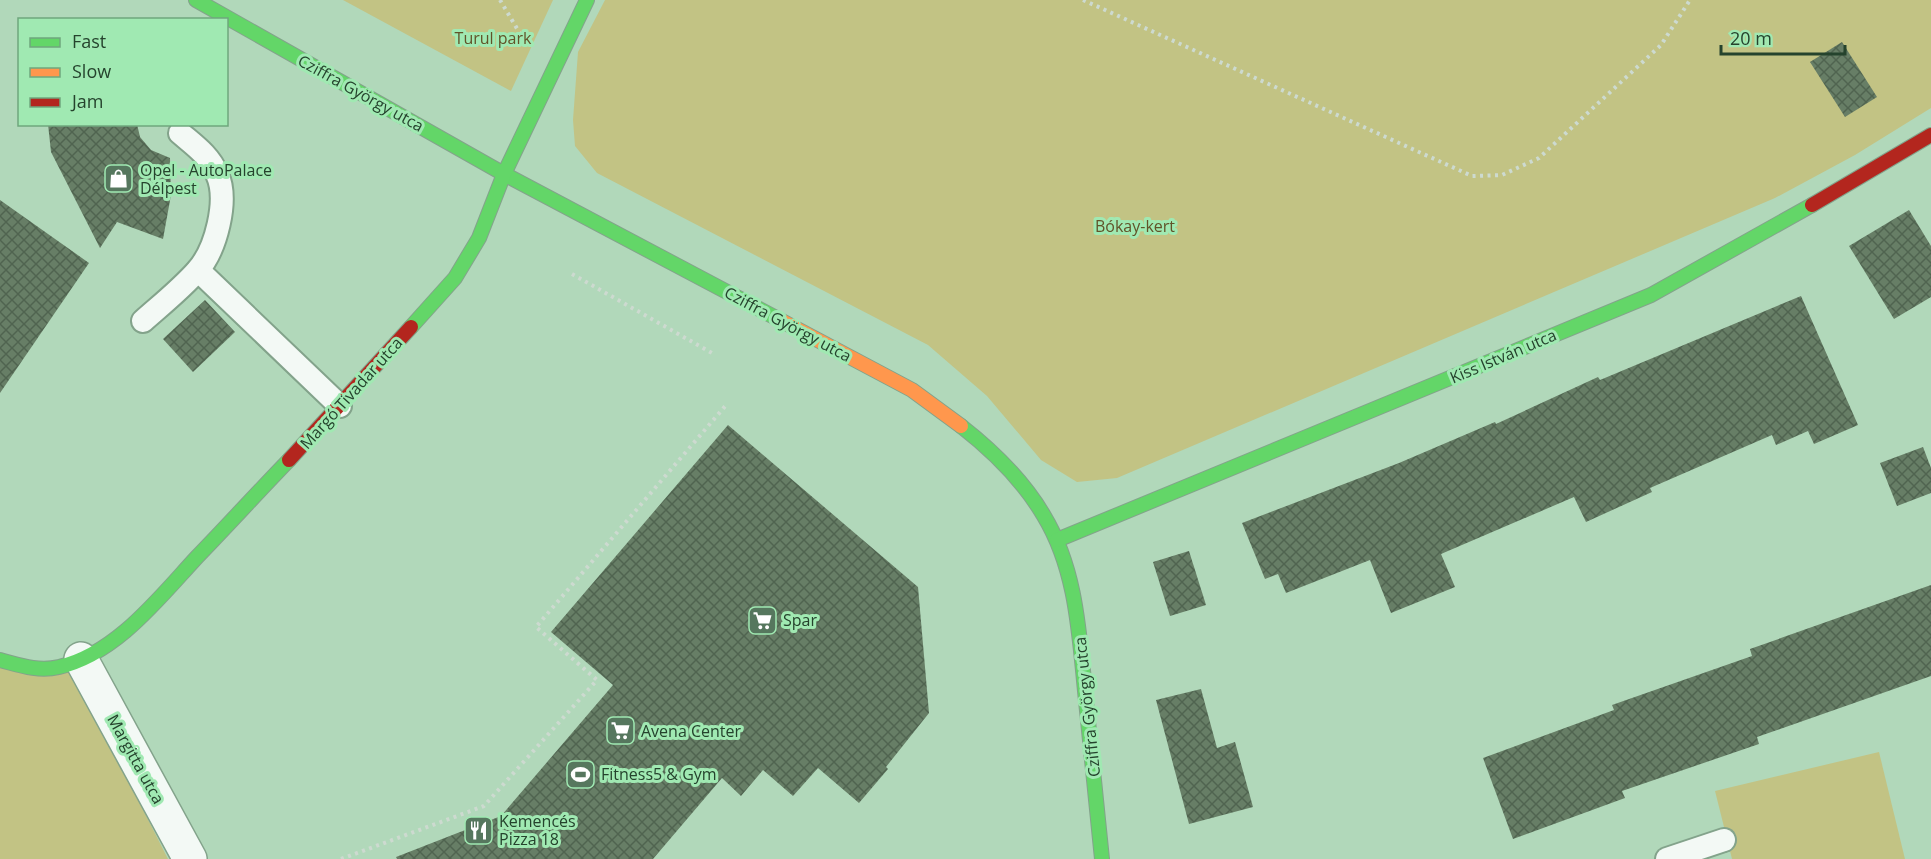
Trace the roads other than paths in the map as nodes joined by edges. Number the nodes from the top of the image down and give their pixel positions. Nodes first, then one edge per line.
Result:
1 (196, 0) edge
2 (587, 0) edge
3 (228, 18) edge
4 (228, 18) edge
5 (180, 133) dead end
6 (1931, 135) edge
7 (504, 174) junction
8 (198, 270) junction
9 (143, 321) dead end
10 (340, 406) junction
11 (1057, 540) junction
12 (81, 659) junction
13 (0, 660) edge
14 (1724, 840) dead end
15 (190, 859) edge
16 (1102, 859) edge
17 (1667, 859) edge

1 - 3 street, Cziffra György utca
2 - 7 street, Margó Tivadar utca
4 - 7 street, Cziffra György utca
5 - 8 lane
6 - 11 street, Kiss István utca
7 - 10 street, Margó Tivadar utca
7 - 11 street, Cziffra György utca
8 - 9 lane
8 - 10 lane
10 - 12 street, Margó Tivadar utca
11 - 16 street, Cziffra György utca
12 - 13 street, Margó Tivadar utca
12 - 15 street, Margitta utca
14 - 17 lane

